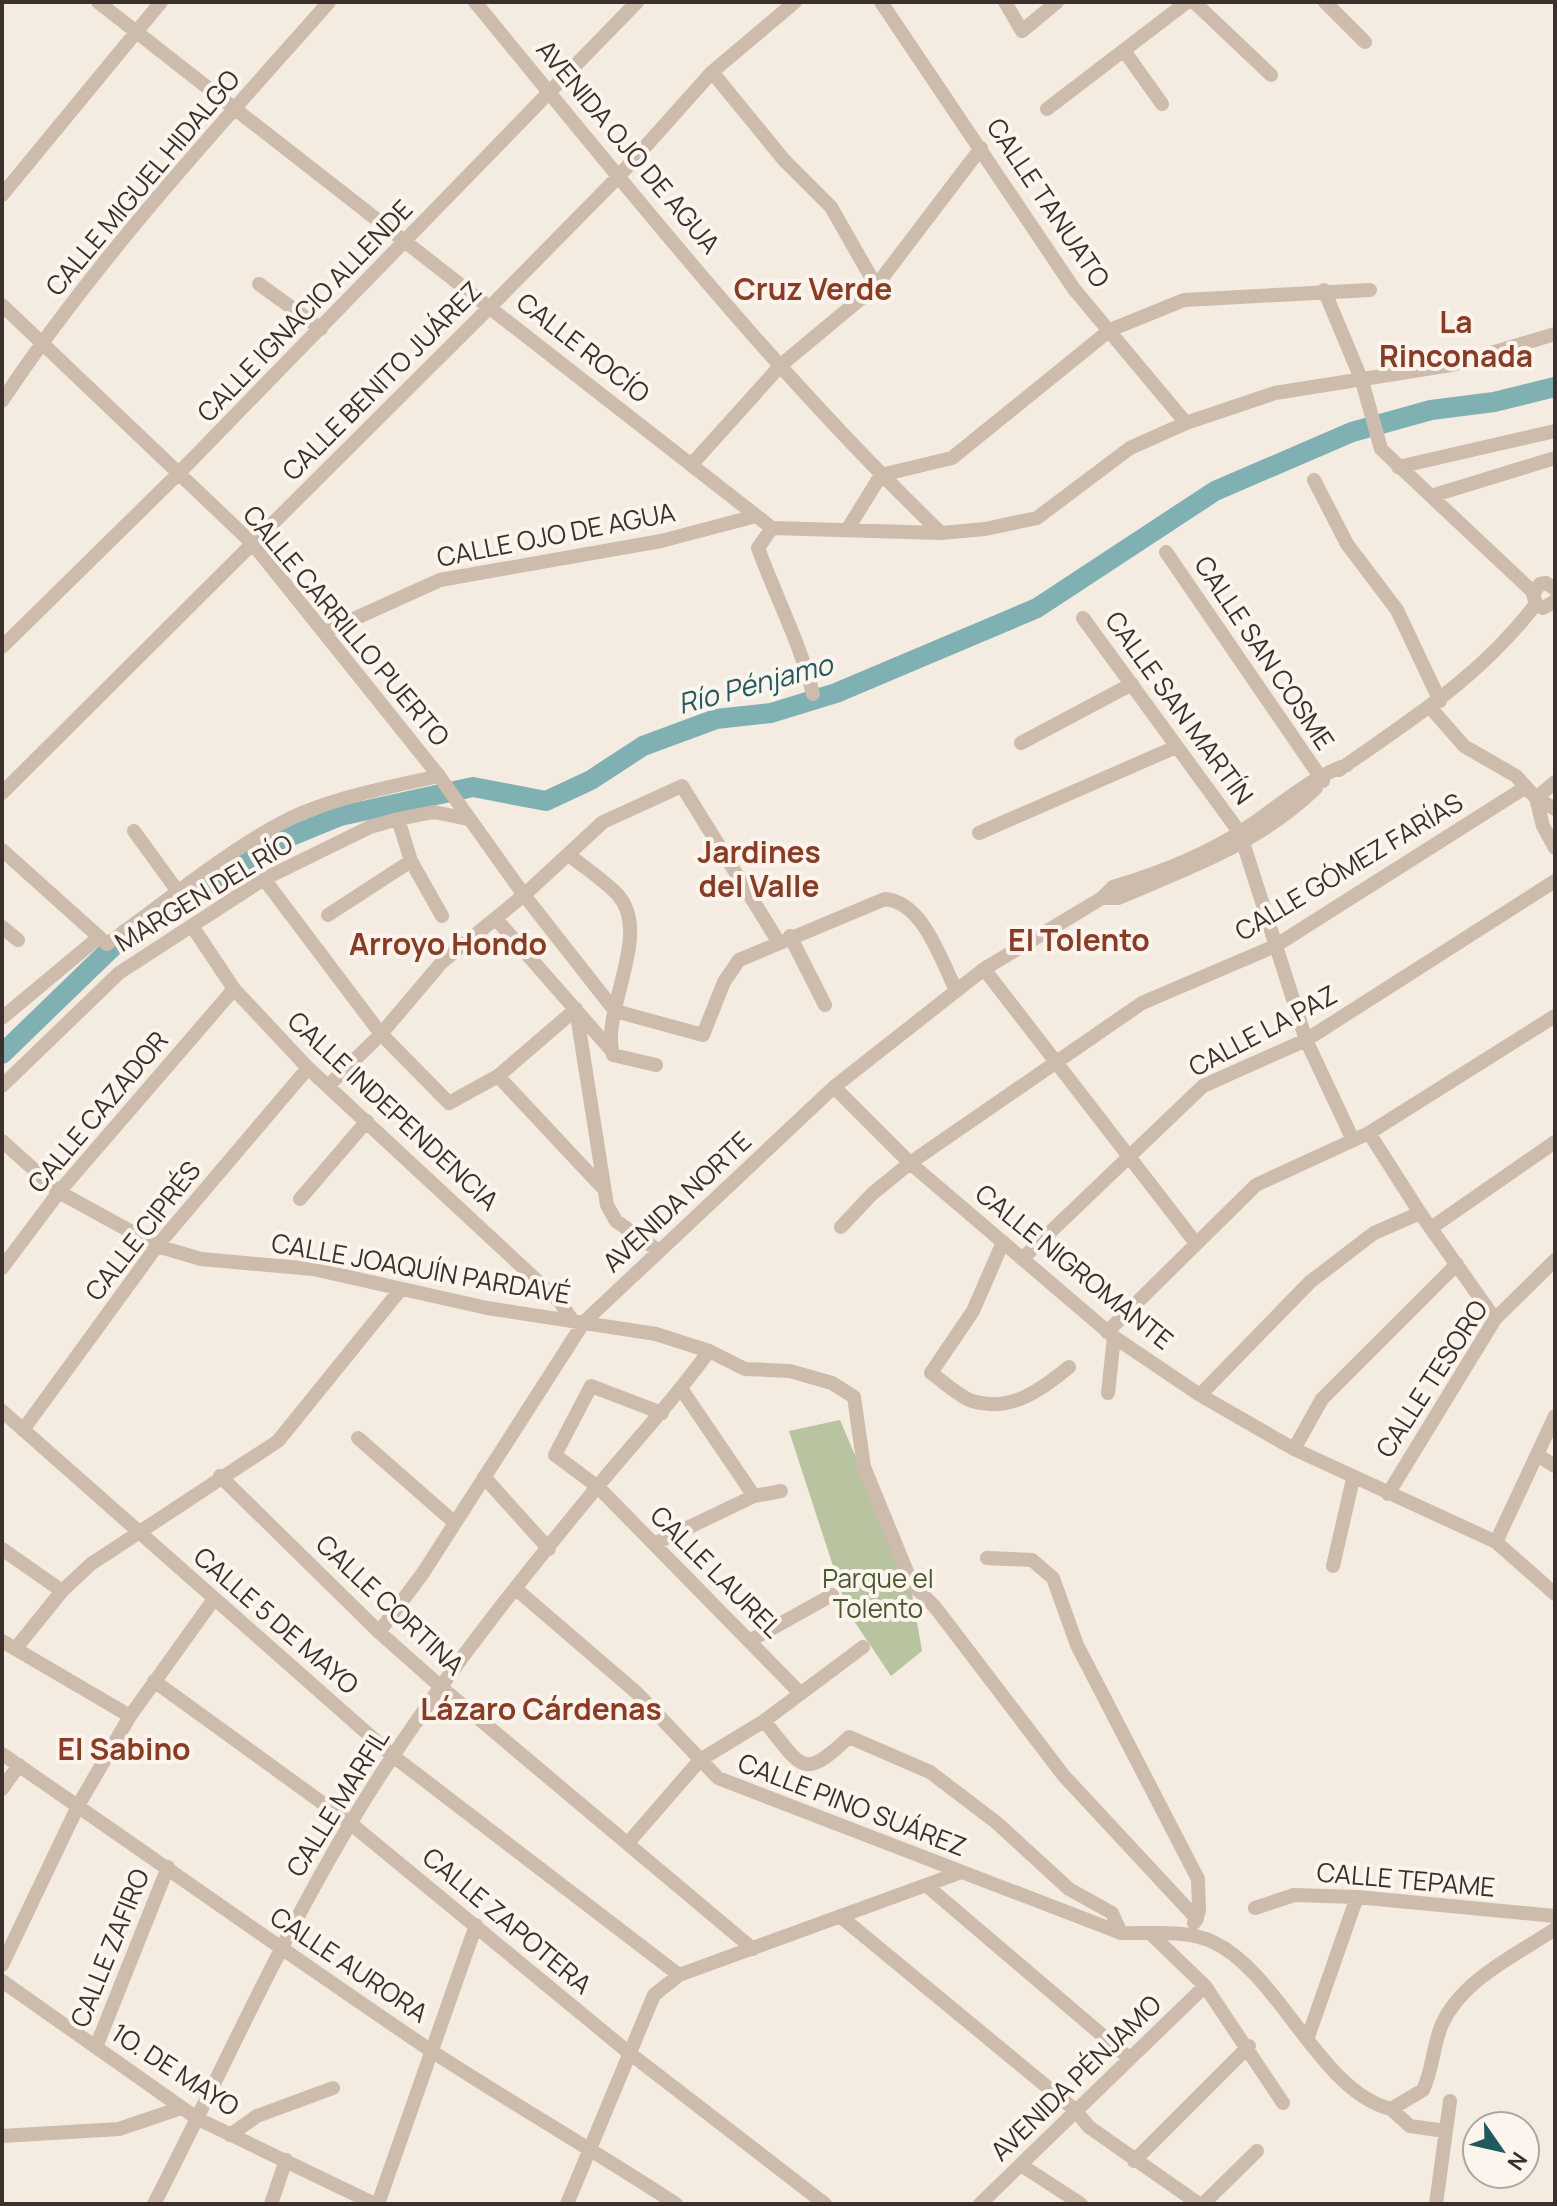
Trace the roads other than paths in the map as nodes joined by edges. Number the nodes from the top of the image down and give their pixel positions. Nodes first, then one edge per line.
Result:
1 (98, 2) edge
2 (161, 2) edge
3 (329, 2) edge
4 (475, 2) edge
5 (637, 2) edge
6 (795, 2) edge
7 (881, 2) edge
8 (1005, 2) edge
9 (1057, 2) edge
10 (1187, 2) edge
11 (1194, 2) edge
12 (1325, 2) edge
13 (137, 32) junction
14 (1365, 42) dead end
15 (1125, 52) junction
16 (712, 72) junction
17 (1271, 75) dead end
18 (550, 93) junction
19 (1162, 104) dead end
20 (235, 108) junction
21 (1047, 109) dead end
22 (981, 148) junction
23 (619, 176) junction
24 (2, 195) edge
25 (407, 242) junction
26 (259, 284) dead end
27 (876, 286) junction
28 (1324, 290) junction
29 (1370, 290) dead end
30 (2, 305) edge
31 (491, 306) junction
32 (321, 329) junction
33 (1110, 330) junction
34 (1555, 334) edge
35 (43, 340) junction
36 (781, 365) junction
37 (1362, 381) junction
38 (2, 401) edge
39 (1186, 423) junction
40 (1555, 431) edge
41 (1555, 458) edge
42 (692, 464) junction
43 (1398, 467) junction
44 (179, 473) junction
45 (881, 475) junction
46 (1314, 480) dead end
47 (1431, 496) junction
48 (756, 516) junction
49 (772, 528) junction
50 (847, 530) junction
51 (947, 532) junction
52 (253, 544) junction
53 (1166, 552) dead end
54 (1555, 588) edge
55 (1535, 598) junction
56 (1555, 601) edge
57 (1083, 618) dead end
58 (325, 632) junction
59 (2, 647) edge
60 (1132, 684) junction
61 (813, 694) dead end
62 (1434, 704) junction
63 (1021, 743) dead end
64 (1176, 747) junction
65 (1321, 778) junction
66 (443, 782) junction
67 (1555, 782) edge
68 (1531, 792) junction
69 (2, 793) edge
70 (1555, 809) edge
71 (465, 814) junction
72 (398, 819) junction
73 (134, 831) dead end
74 (979, 833) dead end
75 (1240, 839) junction
76 (1555, 848) edge
77 (2, 850) edge
78 (569, 855) junction
79 (411, 861) junction
80 (264, 879) junction
81 (1555, 881) edge
82 (179, 893) junction
83 (524, 895) junction
84 (328, 915) dead end
85 (442, 916) dead end
86 (496, 919) junction
87 (192, 926) junction
88 (2, 927) edge
89 (784, 938) junction
90 (18, 940) dead end
91 (103, 940) junction
92 (1275, 946) junction
93 (984, 969) junction
94 (234, 989) junction
95 (956, 990) junction
96 (825, 1005) dead end
97 (576, 1009) junction
98 (615, 1011) junction
99 (1555, 1016) edge
100 (2, 1018) edge
101 (381, 1034) junction
102 (1306, 1040) junction
103 (612, 1052) junction
104 (1058, 1060) junction
105 (656, 1065) dead end
106 (308, 1068) junction
107 (498, 1076) junction
108 (2, 1086) edge
109 (328, 1086) junction
110 (834, 1087) junction
111 (367, 1121) junction
112 (1369, 1133) junction
113 (1353, 1140) junction
114 (2, 1141) edge
115 (1555, 1142) edge
116 (1128, 1154) junction
117 (910, 1163) junction
118 (602, 1186) junction
119 (59, 1192) junction
120 (300, 1199) dead end
121 (1420, 1213) junction
122 (841, 1227) dead end
123 (1431, 1228) junction
124 (1003, 1242) junction
125 (1195, 1242) junction
126 (157, 1246) junction
127 (659, 1251) junction
128 (1022, 1259) junction
129 (1555, 1260) edge
130 (1457, 1264) junction
131 (2, 1268) edge
132 (401, 1289) junction
133 (1495, 1319) junction
134 (578, 1321) junction
135 (1111, 1334) junction
136 (709, 1351) junction
137 (1069, 1367) dead end
138 (682, 1390) junction
139 (1108, 1393) dead end
140 (1200, 1395) junction
141 (2, 1411) edge
142 (662, 1413) junction
143 (1555, 1416) edge
144 (23, 1430) junction
145 (358, 1438) dead end
146 (1294, 1449) junction
147 (1539, 1456) junction
148 (1555, 1466) edge
149 (220, 1476) junction
150 (484, 1477) junction
151 (1353, 1479) junction
152 (598, 1487) junction
153 (781, 1491) dead end
154 (1388, 1494) junction
155 (754, 1496) junction
156 (455, 1523) junction
157 (140, 1533) junction
158 (1496, 1542) junction
159 (656, 1543) junction
160 (2, 1549) edge
161 (549, 1549) junction
162 (987, 1558) dead end
163 (1333, 1566) dead end
164 (516, 1589) junction
165 (62, 1591) junction
166 (1555, 1594) edge
167 (832, 1595) dead end
168 (214, 1599) junction
169 (379, 1632) junction
170 (751, 1640) junction
171 (9, 1644) edge
172 (863, 1647) dead end
173 (154, 1681) junction
174 (441, 1687) junction
175 (799, 1692) junction
176 (130, 1716) junction
177 (764, 1721) junction
178 (2, 1754) edge
179 (393, 1756) junction
180 (700, 1760) junction
181 (19, 1765) junction
182 (2, 1789) edge
183 (79, 1804) junction
184 (350, 1823) junction
185 (628, 1843) junction
186 (168, 1867) junction
187 (959, 1873) junction
188 (927, 1886) junction
189 (1357, 1897) junction
190 (1255, 1908) dead end
191 (840, 1916) junction
192 (1555, 1916) edge
193 (1197, 1919) junction
194 (476, 1925) junction
195 (1555, 1929) edge
196 (1121, 1933) junction
197 (1151, 1934) junction
198 (1187, 1934) junction
199 (279, 1948) junction
200 (753, 1949) junction
201 (2, 1965) edge
202 (679, 1975) junction
203 (2, 1981) edge
204 (1205, 1986) junction
205 (1308, 2037) junction
206 (1249, 2046) junction
207 (96, 2047) junction
208 (434, 2052) junction
209 (628, 2052) junction
210 (1129, 2058) junction
211 (333, 2088) dead end
212 (1450, 2101) dead end
213 (1283, 2103) dead end
214 (181, 2108) junction
215 (1391, 2109) junction
216 (1075, 2110) junction
217 (198, 2119) junction
218 (1445, 2131) junction
219 (230, 2135) junction
220 (2, 2136) edge
221 (591, 2148) junction
222 (1257, 2151) dead end
223 (286, 2160) junction
224 (1134, 2161) junction
225 (1021, 2165) junction
226 (154, 2204) edge
227 (271, 2204) edge
228 (376, 2204) edge
229 (567, 2204) edge
230 (676, 2204) edge
231 (825, 2204) edge
232 (980, 2204) edge
233 (1081, 2204) edge
234 (1201, 2204) edge
235 (1436, 2204) edge

1 - 13 street, CALLE ROCÍO
2 - 13 street
3 - 20 street, CALLE MIGUEL HIDALGO
4 - 18 street, AVENIDA OJO DE AGUA
5 - 18 street, CALLE IGNACIO ALLENDE
6 - 16 street, CALLE BENITO JUÁREZ
7 - 22 street, CALLE TANUATO
8 - 9 street
10 - 15 street
11 - 17 street
12 - 14 street
13 - 20 street, CALLE ROCÍO
13 - 24 street
15 - 19 street
15 - 21 street
16 - 23 street, CALLE BENITO JUÁREZ
16 - 27 street
18 - 23 street, AVENIDA OJO DE AGUA
18 - 25 street, CALLE IGNACIO ALLENDE
20 - 25 street, CALLE ROCÍO
20 - 35 street, CALLE MIGUEL HIDALGO
22 - 27 street
22 - 33 street, CALLE TANUATO
23 - 31 street, CALLE BENITO JUÁREZ
23 - 36 street, AVENIDA OJO DE AGUA
25 - 31 street, CALLE ROCÍO
25 - 32 street, CALLE IGNACIO ALLENDE
26 - 32 street
27 - 36 street
28 - 29 street
28 - 33 street
28 - 37 street
30 - 35 street, CALLE CARRILLO PUERTO
31 - 42 street, CALLE ROCÍO
31 - 52 street, CALLE BENITO JUÁREZ
32 - 44 street, CALLE IGNACIO ALLENDE
33 - 39 street, CALLE TANUATO
33 - 45 street
34 - 37 street
35 - 38 street, CALLE MIGUEL HIDALGO
35 - 44 street, CALLE CARRILLO PUERTO
36 - 42 street
36 - 45 street, AVENIDA OJO DE AGUA
37 - 39 street
37 - 43 street
39 - 51 street
40 - 43 street
41 - 47 street
42 - 48 street, CALLE ROCÍO
43 - 47 street
44 - 52 street, CALLE CARRILLO PUERTO
44 - 59 street, CALLE IGNACIO ALLENDE
45 - 50 street
45 - 51 street, AVENIDA OJO DE AGUA
46 - 62 street
47 - 55 street
48 - 49 street, CALLE ROCÍO
48 - 58 street, CALLE OJO DE AGUA
49 - 50 street
49 - 61 street
50 - 51 street
52 - 58 street, CALLE CARRILLO PUERTO
52 - 69 street, CALLE BENITO JUÁREZ
53 - 65 street, CALLE SAN COSME
54 - 55 street
55 - 56 street
55 - 62 street, AVENIDA NORTE
57 - 60 street, CALLE SAN MARTÍN
58 - 66 street, CALLE CARRILLO PUERTO
60 - 63 street
60 - 64 street, CALLE SAN MARTÍN
62 - 65 street, AVENIDA NORTE
62 - 68 street
64 - 74 street
64 - 75 street, CALLE SAN MARTÍN
65 - 75 street, AVENIDA NORTE
66 - 71 street, CALLE CARRILLO PUERTO
66 - 82 street
67 - 68 street, CALLE GÓMEZ FARÍAS
68 - 70 street
68 - 76 street
68 - 92 street, CALLE GÓMEZ FARÍAS
71 - 72 street, MARGEN DEL RÍO
71 - 83 street, CALLE CARRILLO PUERTO
72 - 79 street
72 - 80 street, MARGEN DEL RÍO
73 - 82 street
75 - 92 street, CALLE SAN MARTÍN
75 - 93 street, AVENIDA NORTE
77 - 91 street
78 - 83 street
78 - 89 street
78 - 98 street
79 - 84 street
79 - 85 street
80 - 87 street, MARGEN DEL RÍO
80 - 101 street
81 - 102 street, CALLE LA PAZ
82 - 91 street
83 - 86 street
83 - 98 street, CALLE CARRILLO PUERTO
86 - 97 street
86 - 101 street
87 - 94 street, CALLE INDEPENDENCIA
87 - 108 street, MARGEN DEL RÍO
88 - 90 street
89 - 95 street
89 - 96 street
89 - 98 street
91 - 100 street
92 - 102 street, CALLE SAN MARTÍN
92 - 104 street, CALLE GÓMEZ FARÍAS
93 - 95 street, AVENIDA NORTE
93 - 104 street
94 - 106 street, CALLE INDEPENDENCIA
94 - 119 street, CALLE CAZADOR
95 - 110 street, AVENIDA NORTE
97 - 103 street
97 - 107 street
97 - 118 street
98 - 103 street
99 - 112 street
101 - 107 street
101 - 109 street
102 - 113 street, CALLE SAN MARTÍN
102 - 116 street, CALLE LA PAZ
103 - 105 street
104 - 116 street
104 - 117 street, CALLE GÓMEZ FARÍAS
106 - 109 street, CALLE INDEPENDENCIA
106 - 126 street, CALLE CIPRÉS
107 - 118 street
109 - 111 street, CALLE INDEPENDENCIA
110 - 117 street, CALLE NIGROMANTE
110 - 127 street, AVENIDA NORTE
111 - 120 street
111 - 134 street, CALLE INDEPENDENCIA
112 - 113 street
112 - 121 street
113 - 125 street
114 - 119 street, CALLE JOAQUÍN PARDAVÉ
115 - 123 street
116 - 125 street
116 - 128 street, CALLE LA PAZ
117 - 122 street, CALLE GÓMEZ FARÍAS
117 - 124 street, CALLE NIGROMANTE
118 - 127 street
119 - 126 street, CALLE JOAQUÍN PARDAVÉ
119 - 131 street, CALLE CAZADOR
121 - 123 street
121 - 140 street
123 - 130 street
124 - 128 street, CALLE NIGROMANTE
124 - 137 street
125 - 135 street
126 - 132 street, CALLE JOAQUÍN PARDAVÉ
126 - 144 street, CALLE CIPRÉS
127 - 134 street, AVENIDA NORTE
128 - 135 street, CALLE NIGROMANTE
129 - 133 street, CALLE TESORO
130 - 133 street
130 - 146 street
132 - 134 street, CALLE JOAQUÍN PARDAVÉ
132 - 149 street
133 - 154 street, CALLE TESORO
134 - 136 street, CALLE JOAQUÍN PARDAVÉ
134 - 150 street, AVENIDA NORTE
135 - 139 street
135 - 140 street, CALLE NIGROMANTE
136 - 138 street, CALLE MARFIL
136 - 193 street, CALLE JOAQUÍN PARDAVÉ
138 - 142 street, CALLE MARFIL
138 - 155 street
140 - 146 street, CALLE NIGROMANTE
141 - 144 street, CALLE 5 DE MAYO
142 - 152 street, CALLE MARFIL
142 - 152 street, CALLE LAUREL
143 - 147 street
144 - 157 street, CALLE 5 DE MAYO
145 - 156 street
146 - 151 street, CALLE NIGROMANTE
147 - 148 street
147 - 158 street
149 - 157 street
149 - 169 street, CALLE CORTINA
150 - 156 street, AVENIDA NORTE
150 - 161 street
151 - 154 street, CALLE NIGROMANTE
151 - 163 street
152 - 159 street, CALLE LAUREL
152 - 161 street, CALLE MARFIL
153 - 155 street
154 - 158 street, CALLE NIGROMANTE
155 - 159 street
156 - 169 street, AVENIDA NORTE
157 - 165 street
157 - 168 street, CALLE 5 DE MAYO
158 - 166 street, CALLE NIGROMANTE
159 - 170 street, CALLE LAUREL
160 - 165 street
161 - 164 street, CALLE MARFIL
162 - 193 street
164 - 174 street, CALLE MARFIL
164 - 180 street, CALLE PINO SUÁREZ
165 - 171 street
167 - 170 street
168 - 173 street
168 - 179 street, CALLE 5 DE MAYO
169 - 174 street, CALLE CORTINA
170 - 175 street, CALLE LAUREL
171 - 176 street
172 - 175 street
173 - 176 street
173 - 184 street, CALLE ZAPOTERA
174 - 179 street, CALLE MARFIL
174 - 185 street, CALLE CORTINA
175 - 177 street
176 - 183 street
177 - 180 street
177 - 196 street
178 - 181 street, CALLE AURORA
179 - 184 street, CALLE MARFIL
179 - 202 street, CALLE 5 DE MAYO
180 - 185 street
180 - 187 street, CALLE PINO SUÁREZ
181 - 182 street
181 - 183 street, CALLE AURORA
183 - 186 street, CALLE AURORA
183 - 201 street
184 - 194 street, CALLE ZAPOTERA
184 - 199 street, CALLE MARFIL
185 - 200 street, CALLE CORTINA
186 - 199 street, CALLE AURORA
186 - 207 street, CALLE ZAFIRO
187 - 188 street
187 - 196 street, CALLE PINO SUÁREZ
188 - 191 street
188 - 210 street
189 - 190 street, CALLE TEPAME
189 - 192 street, CALLE TEPAME
189 - 205 street
191 - 200 street
191 - 216 street
193 - 198 street
194 - 208 street
194 - 209 street, CALLE ZAPOTERA
195 - 215 street
196 - 197 street, CALLE PINO SUÁREZ
197 - 198 street, CALLE PINO SUÁREZ
197 - 204 street
198 - 205 street
199 - 208 street, CALLE AURORA
199 - 217 street, CALLE MARFIL
200 - 202 street
202 - 209 street
203 - 207 street, 1O. DE MAYO
204 - 206 street
204 - 210 street, AVENIDA PÉNJAMO
205 - 215 street
206 - 213 street
206 - 224 street
207 - 214 street, 1O. DE MAYO
208 - 221 street, CALLE AURORA
208 - 228 street
209 - 221 street
209 - 231 street, CALLE ZAPOTERA
210 - 216 street, AVENIDA PÉNJAMO
211 - 219 street
212 - 218 street
214 - 217 street, 1O. DE MAYO
214 - 220 street
215 - 218 street
216 - 224 street
216 - 225 street, AVENIDA PÉNJAMO
217 - 219 street, 1O. DE MAYO
217 - 226 street, CALLE MARFIL
218 - 235 street
219 - 223 street, 1O. DE MAYO
221 - 229 street
221 - 230 street, CALLE AURORA
222 - 234 street
223 - 227 street
223 - 228 street, 1O. DE MAYO
224 - 234 street
225 - 232 street, AVENIDA PÉNJAMO
225 - 233 street

